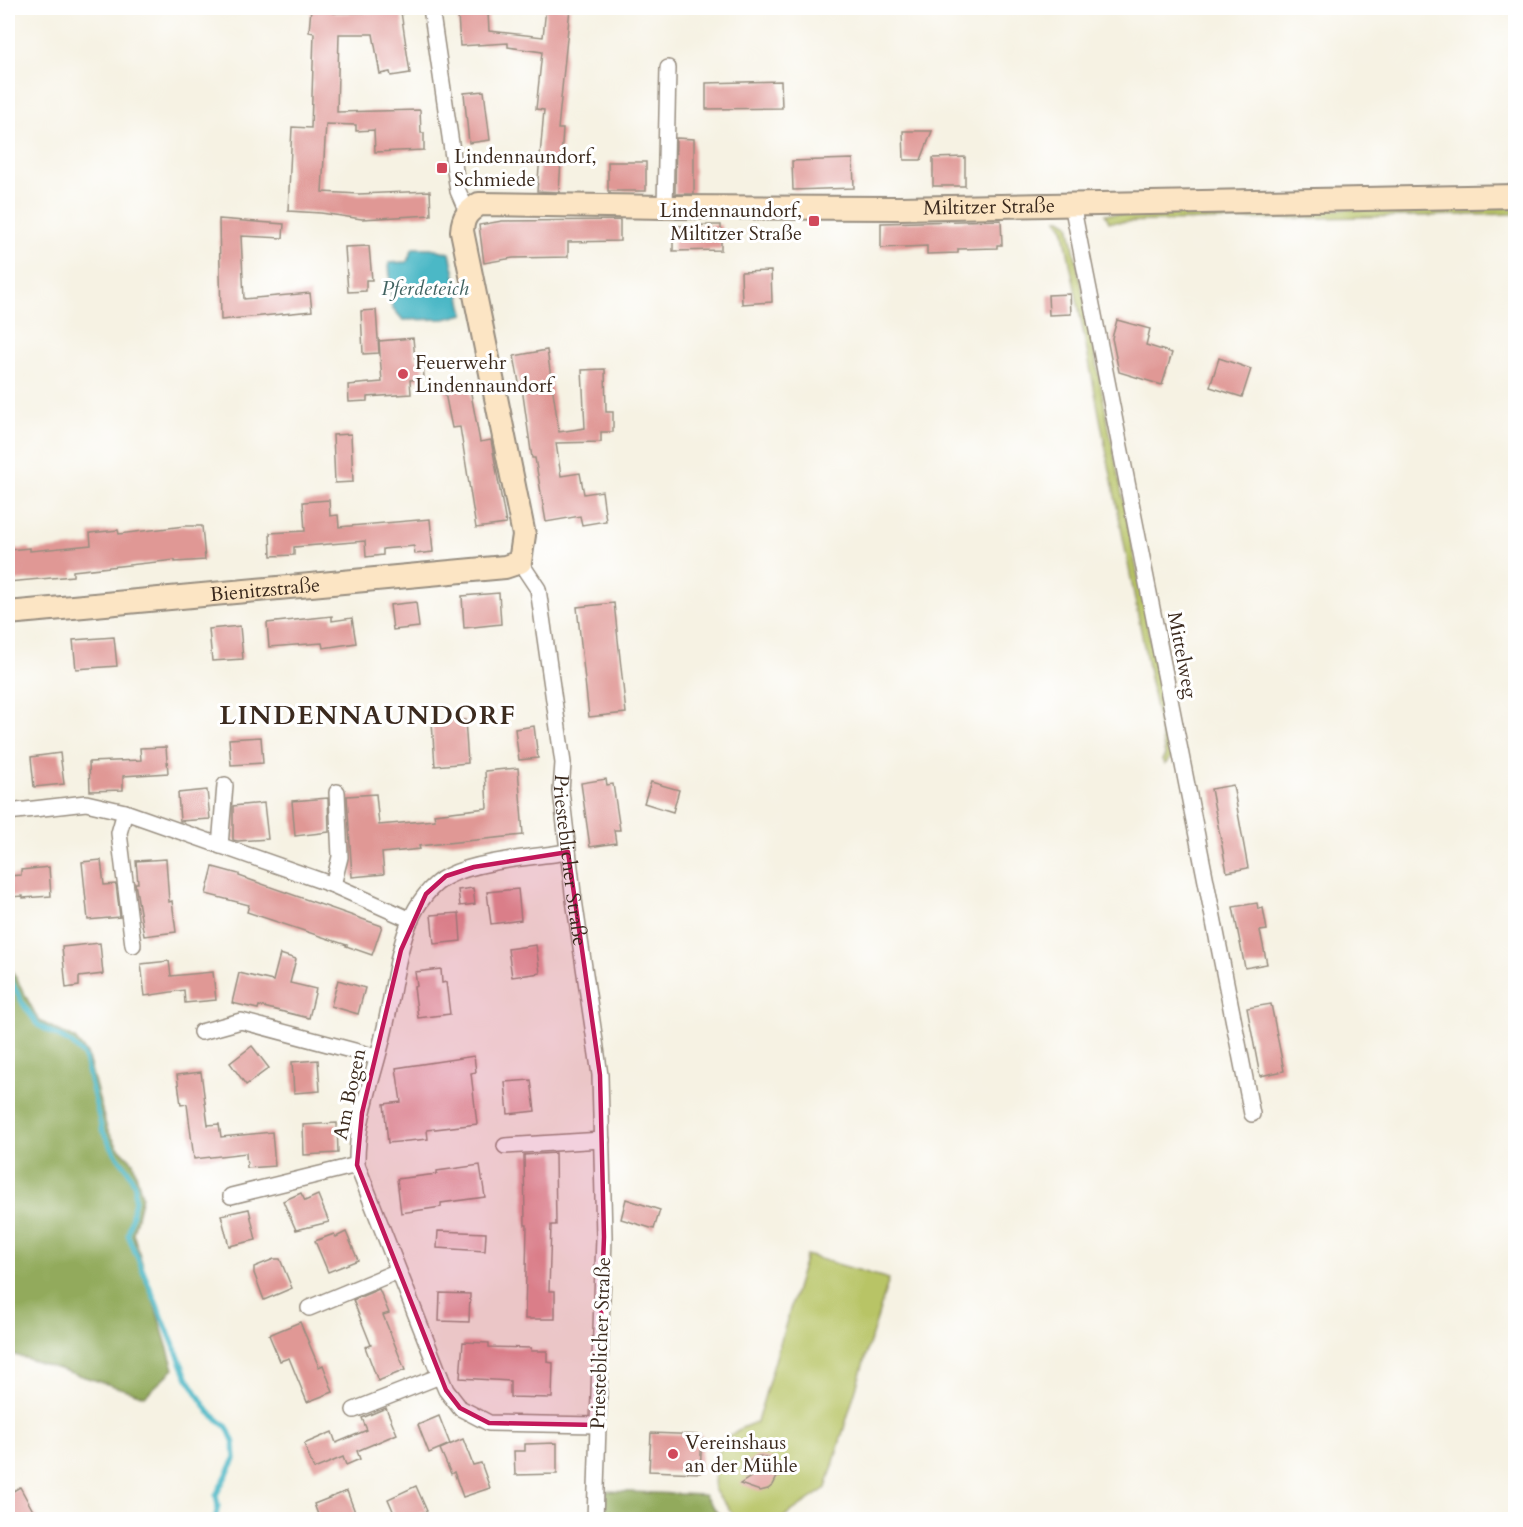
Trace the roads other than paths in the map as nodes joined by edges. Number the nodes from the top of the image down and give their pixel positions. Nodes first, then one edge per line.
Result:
1 (430, 8) edge
2 (668, 68) dead end
3 (1515, 196) edge
4 (1072, 204) junction
5 (665, 207) junction
6 (467, 212) junction
7 (520, 561) junction
8 (8, 613) edge
9 (225, 785) dead end
10 (337, 792) dead end
11 (8, 812) edge
12 (125, 812) junction
13 (220, 846) junction
14 (568, 852) junction
15 (333, 885) junction
16 (411, 920) junction
17 (133, 945) dead end
18 (201, 1032) dead end
19 (377, 1057) junction
20 (1252, 1114) dead end
21 (602, 1140) junction
22 (505, 1146) dead end
23 (357, 1165) junction
24 (231, 1196) dead end
25 (398, 1271) junction
26 (309, 1308) dead end
27 (440, 1376) junction
28 (354, 1410) dead end
29 (597, 1425) junction
30 (595, 1520) edge

1 - 6 street
2 - 5 street
3 - 4 street, Miltitzer Straße
4 - 5 street, Miltitzer Straße
4 - 20 street, Mittelweg
5 - 6 street, Miltitzer Straße
6 - 7 street
7 - 8 street, Bienitzstraße
7 - 14 street, Priesteblicher Straße
9 - 13 street
10 - 15 street
11 - 12 street
12 - 13 street
12 - 17 street
13 - 15 street
14 - 16 street, Am Bogen
14 - 21 street, Priesteblicher Straße
15 - 16 street
16 - 19 street, Am Bogen
18 - 19 street
19 - 23 street, Am Bogen
21 - 22 street
21 - 29 street, Priesteblicher Straße
23 - 24 street
23 - 25 street, Am Bogen
25 - 26 street
25 - 27 street, Am Bogen
27 - 28 street
27 - 29 street, Am Bogen
29 - 30 street, Priesteblicher Straße

